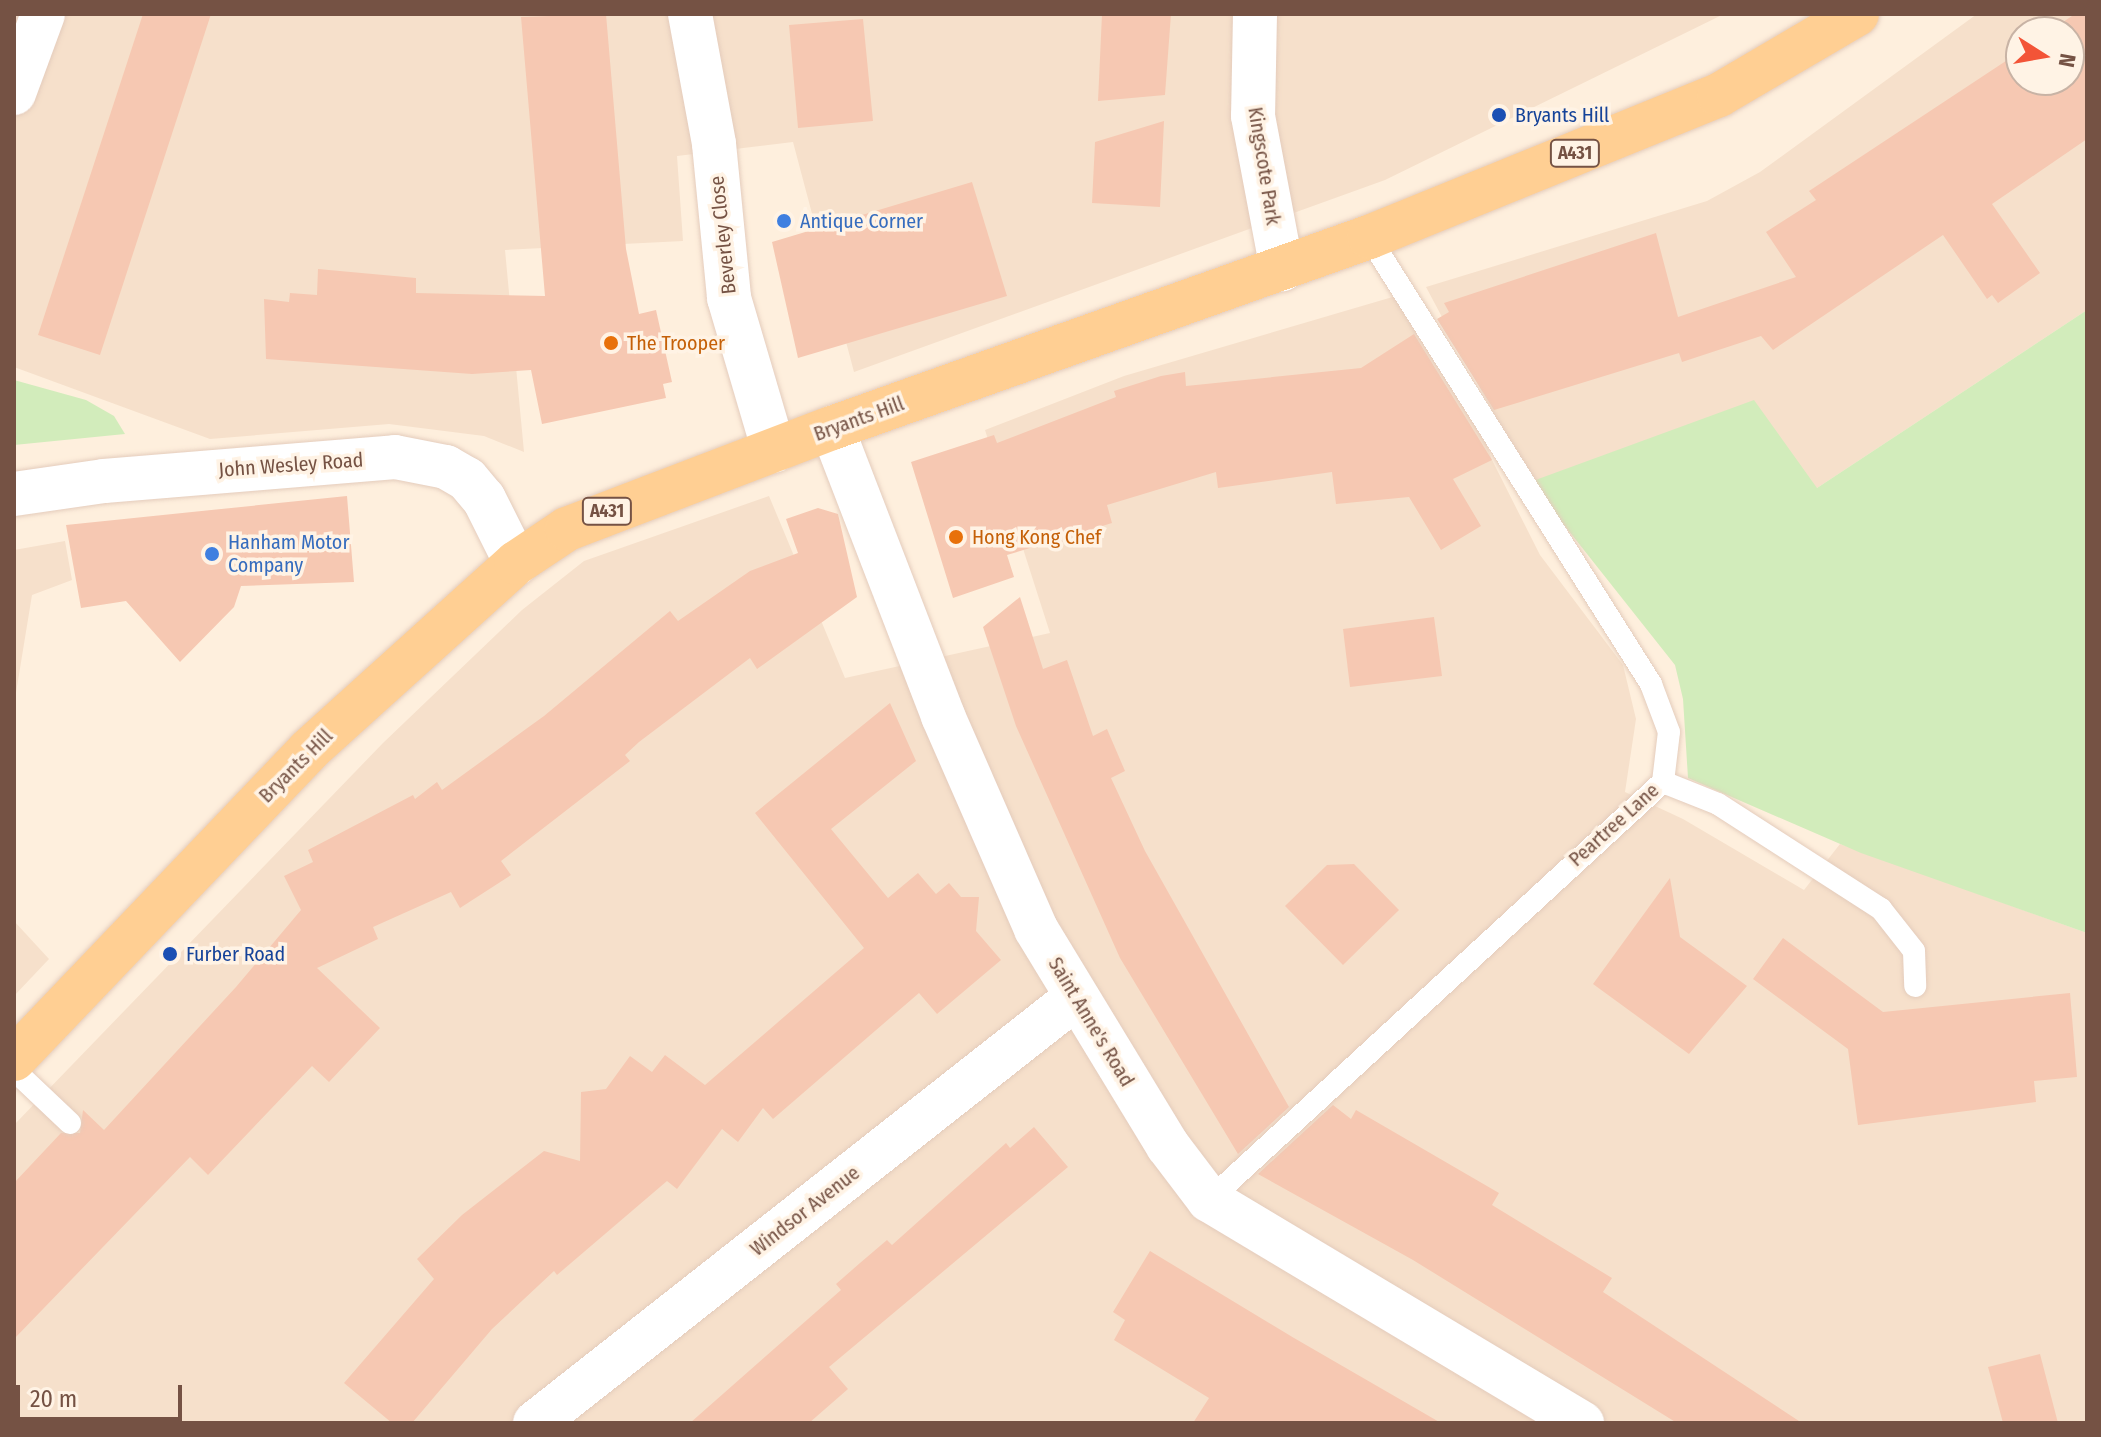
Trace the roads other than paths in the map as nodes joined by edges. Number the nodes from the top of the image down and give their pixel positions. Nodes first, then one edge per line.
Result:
1 (43, 14) edge
2 (690, 14) edge
3 (1255, 14) edge
4 (1857, 14) edge
5 (14, 93) edge
6 (1369, 237) junction
7 (1282, 269) junction
8 (832, 428) junction
9 (774, 451) junction
10 (14, 494) edge
11 (516, 563) junction
12 (1663, 782) junction
13 (1915, 986) dead end
14 (1074, 999) junction
15 (14, 1059) edge
16 (14, 1070) edge
17 (70, 1123) dead end
18 (1209, 1200) junction
19 (535, 1423) edge
20 (1582, 1423) edge

1 - 5 street
2 - 9 street, Beverley Close
3 - 7 street, Kingscote Park
4 - 6 main road, Bryants Hill / A431
6 - 7 main road, Bryants Hill / A431
6 - 12 lane, Peartree Lane
7 - 8 main road, Bryants Hill / A431
8 - 9 main road, Bryants Hill / A431
8 - 14 street, Saint Anne's Road
9 - 11 main road, Bryants Hill / A431
10 - 11 street, John Wesley Road
11 - 15 main road, Bryants Hill / A431
12 - 13 lane
12 - 18 lane, Peartree Lane
14 - 18 street, Saint Anne's Road
14 - 19 street, Windsor Avenue
16 - 17 lane
18 - 20 street, Saint Anne's Road

